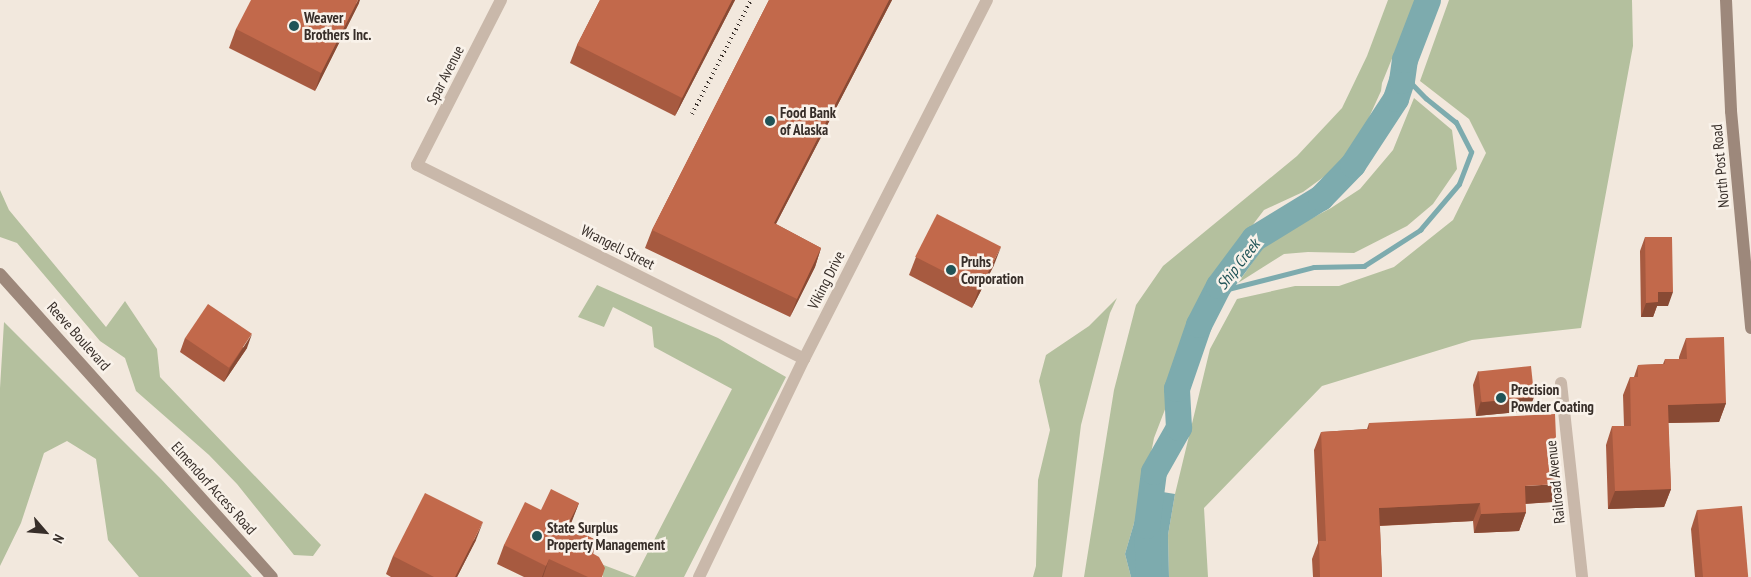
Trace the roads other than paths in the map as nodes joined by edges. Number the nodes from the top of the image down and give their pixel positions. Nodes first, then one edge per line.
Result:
1 (501, 0) edge
2 (987, 0) edge
3 (1726, 0) edge
4 (417, 165) joint
5 (0, 274) edge
6 (1751, 328) edge
7 (804, 359) junction
8 (1561, 383) dead end
9 (133, 420) joint
10 (272, 577) edge
11 (699, 577) edge
12 (1582, 577) edge

1 - 4 street, Spar Avenue
2 - 7 street, Viking Drive
3 - 6 street, North Post Road
4 - 7 street, Wrangell Street
5 - 9 street, Reeve Boulevard
7 - 11 street, Viking Drive
8 - 12 street, Railroad Avenue
9 - 10 street, Elmendorf Access Road

